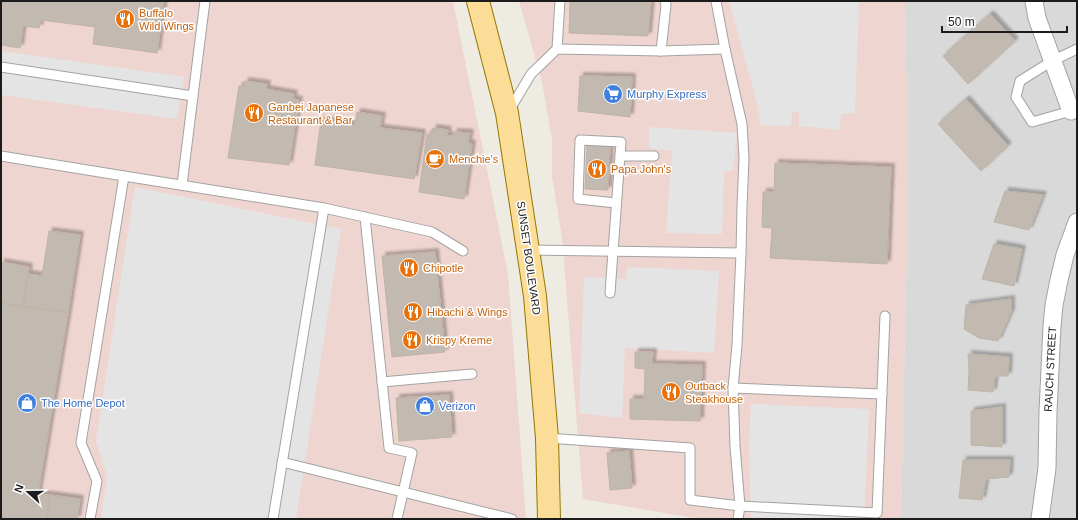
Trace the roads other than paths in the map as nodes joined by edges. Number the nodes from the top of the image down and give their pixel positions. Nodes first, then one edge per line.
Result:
1 (205, 1) edge
2 (478, 1) edge
3 (560, 1) edge
4 (665, 1) edge
5 (716, 1) edge
6 (1034, 1) edge
7 (725, 49) junction
8 (1077, 49) edge
9 (557, 50) junction
10 (662, 51) junction
11 (1052, 61) junction
12 (1, 67) edge
13 (193, 96) junction
14 (1070, 111) joint
15 (507, 113) junction
16 (1, 156) edge
17 (620, 156) junction
18 (654, 156) dead end
19 (124, 176) junction
20 (182, 185) junction
21 (616, 203) junction
22 (324, 208) junction
23 (365, 217) junction
24 (1077, 222) edge
25 (528, 250) junction
26 (463, 251) dead end
27 (613, 251) junction
28 (741, 253) junction
29 (610, 293) dead end
30 (885, 316) dead end
31 (472, 374) dead end
32 (382, 382) junction
33 (733, 388) junction
34 (882, 394) junction
35 (547, 438) junction
36 (282, 462) junction
37 (402, 492) junction
38 (740, 506) junction
39 (90, 519) edge
40 (273, 519) edge
41 (397, 519) edge
42 (512, 519) edge
43 (549, 519) edge
44 (738, 519) edge
45 (1040, 519) edge

1 - 13 lane
2 - 15 main road, SUNSET BOULEVARD
3 - 9 lane
4 - 10 lane
5 - 7 lane
6 - 11 street
7 - 10 lane
7 - 28 lane
8 - 11 lane
9 - 10 lane
9 - 15 lane
11 - 14 street
11 - 14 lane
12 - 13 lane
13 - 20 lane
15 - 25 main road, SUNSET BOULEVARD
16 - 19 lane
17 - 18 lane
17 - 21 lane
17 - 21 lane
19 - 20 lane
19 - 39 lane
20 - 22 lane
21 - 27 lane
22 - 23 lane
22 - 36 lane
23 - 26 lane
23 - 32 lane
24 - 45 street, RAUCH STREET
25 - 27 lane
25 - 35 main road, SUNSET BOULEVARD
27 - 28 lane
27 - 29 lane
28 - 33 lane
30 - 34 lane
31 - 32 lane
32 - 37 lane
33 - 34 lane
33 - 38 lane
34 - 38 lane
35 - 38 lane
35 - 43 main road, SUNSET BOULEVARD
36 - 37 lane
36 - 40 lane
37 - 41 lane
37 - 42 lane
38 - 44 lane

